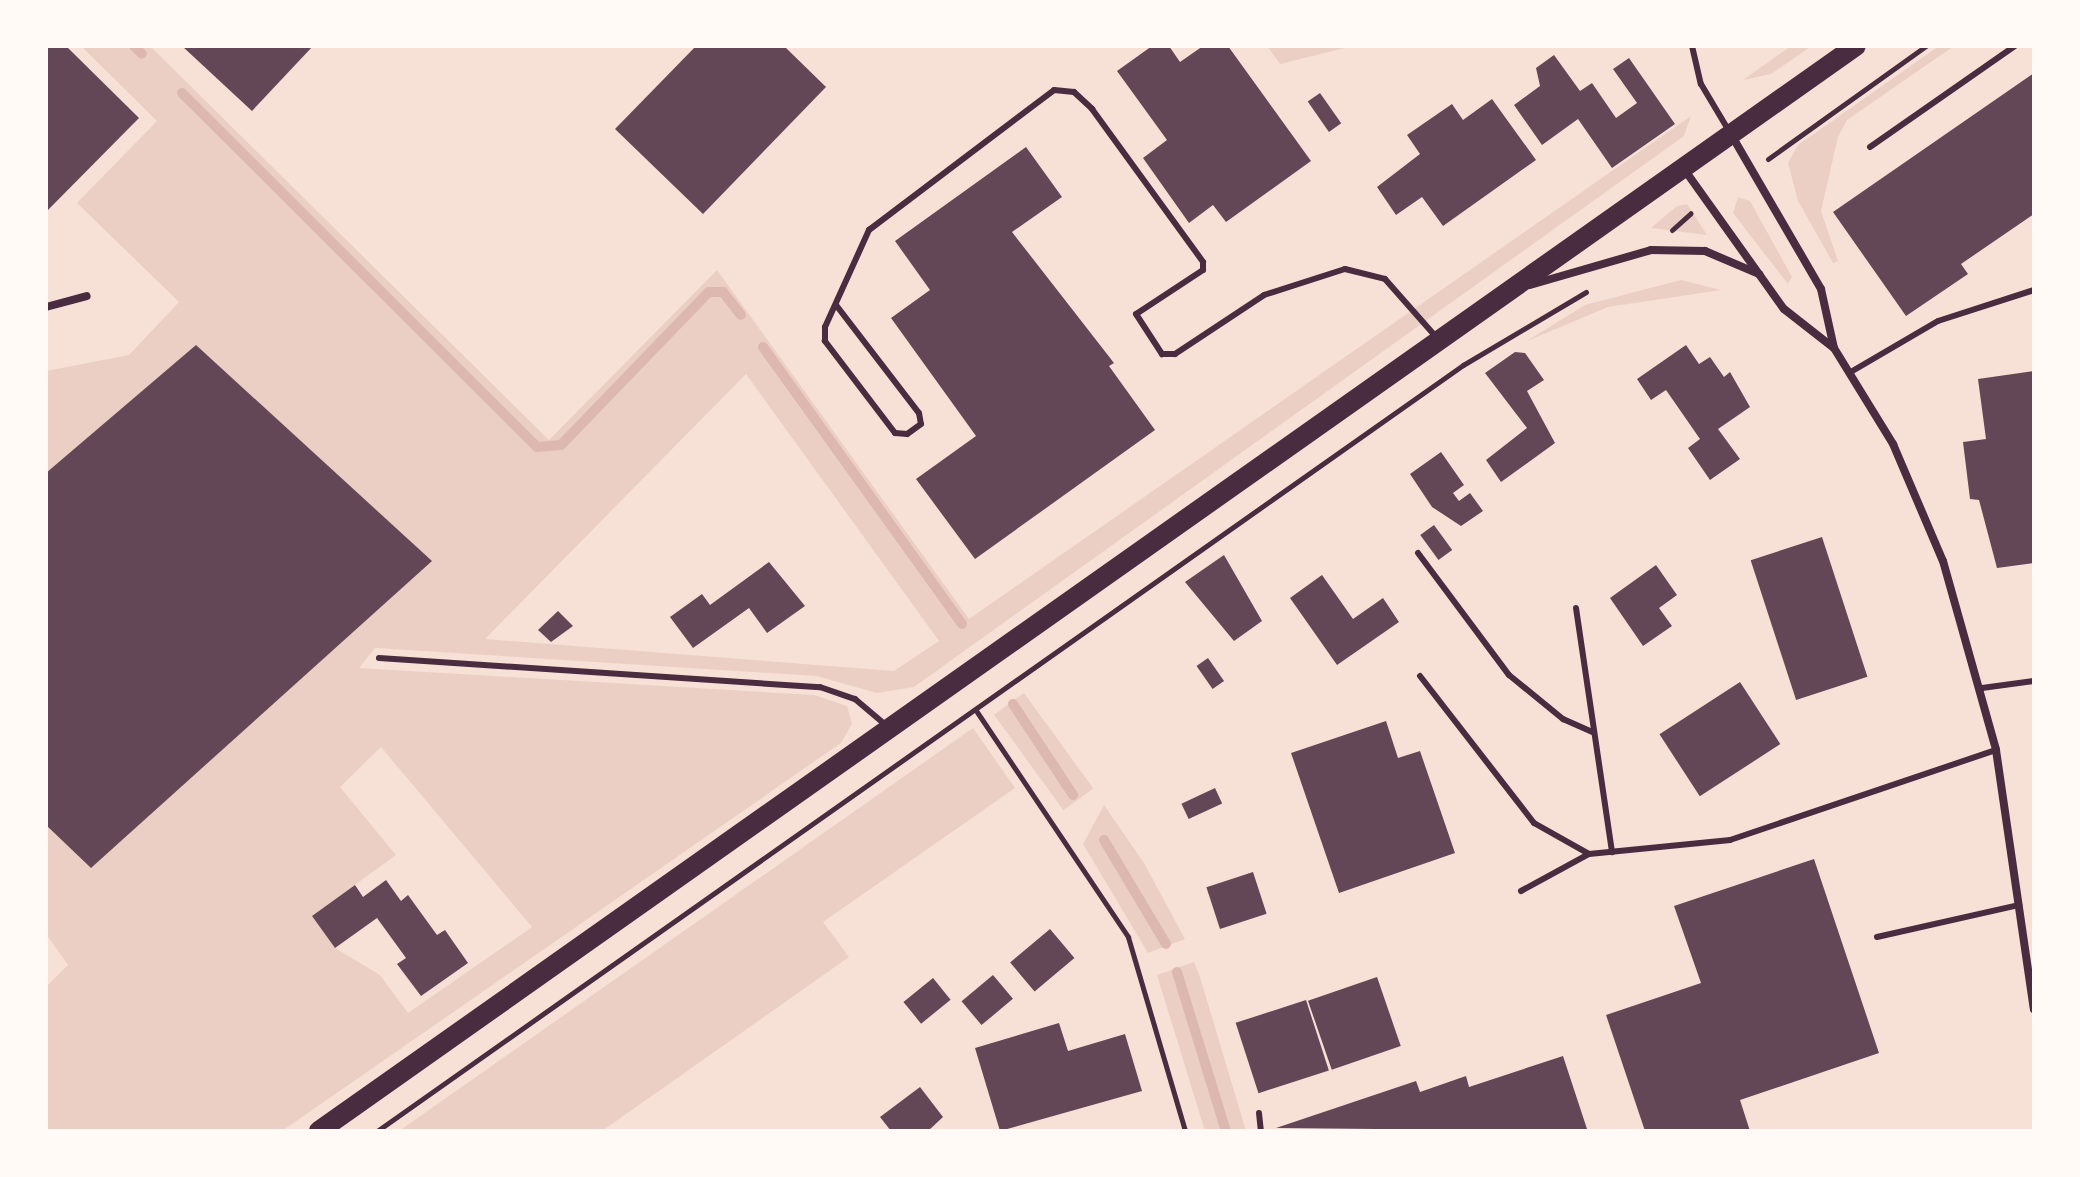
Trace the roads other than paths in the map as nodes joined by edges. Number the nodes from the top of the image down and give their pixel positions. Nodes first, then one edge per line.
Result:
1 (1692, 46) edge
2 (1856, 46) edge
3 (2015, 46) edge
4 (1731, 134) junction
5 (1870, 147) dead end
6 (1682, 167) junction
7 (1759, 274) junction
8 (2034, 290) edge
9 (87, 296) dead end
10 (1504, 296) junction
11 (836, 305) junction
12 (46, 307) edge
13 (1439, 341) junction
14 (1834, 348) junction
15 (1849, 373) junction
16 (1418, 553) dead end
17 (1576, 608) dead end
18 (379, 658) dead end
19 (1420, 676) dead end
20 (2034, 681) edge
21 (1982, 688) junction
22 (891, 730) junction
23 (1594, 733) junction
24 (1996, 750) junction
25 (1612, 852) junction
26 (1589, 854) junction
27 (1521, 891) dead end
28 (2019, 905) junction
29 (1877, 937) dead end
30 (2034, 1009) edge
31 (1259, 1113) dead end
32 (319, 1131) edge
33 (1261, 1131) edge

1 - 4 lane
2 - 4 main road
3 - 5 lane
4 - 6 main road
4 - 14 street
6 - 7 street
6 - 10 main road
7 - 10 street
7 - 14 street
8 - 15 lane
9 - 12 street
10 - 13 main road
11 - 11 lane
11 - 13 lane
13 - 22 main road
14 - 15 street
15 - 21 street
16 - 23 lane
17 - 23 lane
18 - 22 lane
19 - 26 lane
20 - 21 lane
21 - 24 street
22 - 32 main road
23 - 25 lane
24 - 25 lane
24 - 28 street
25 - 26 lane
26 - 27 lane
28 - 29 lane
28 - 30 street
31 - 33 lane

